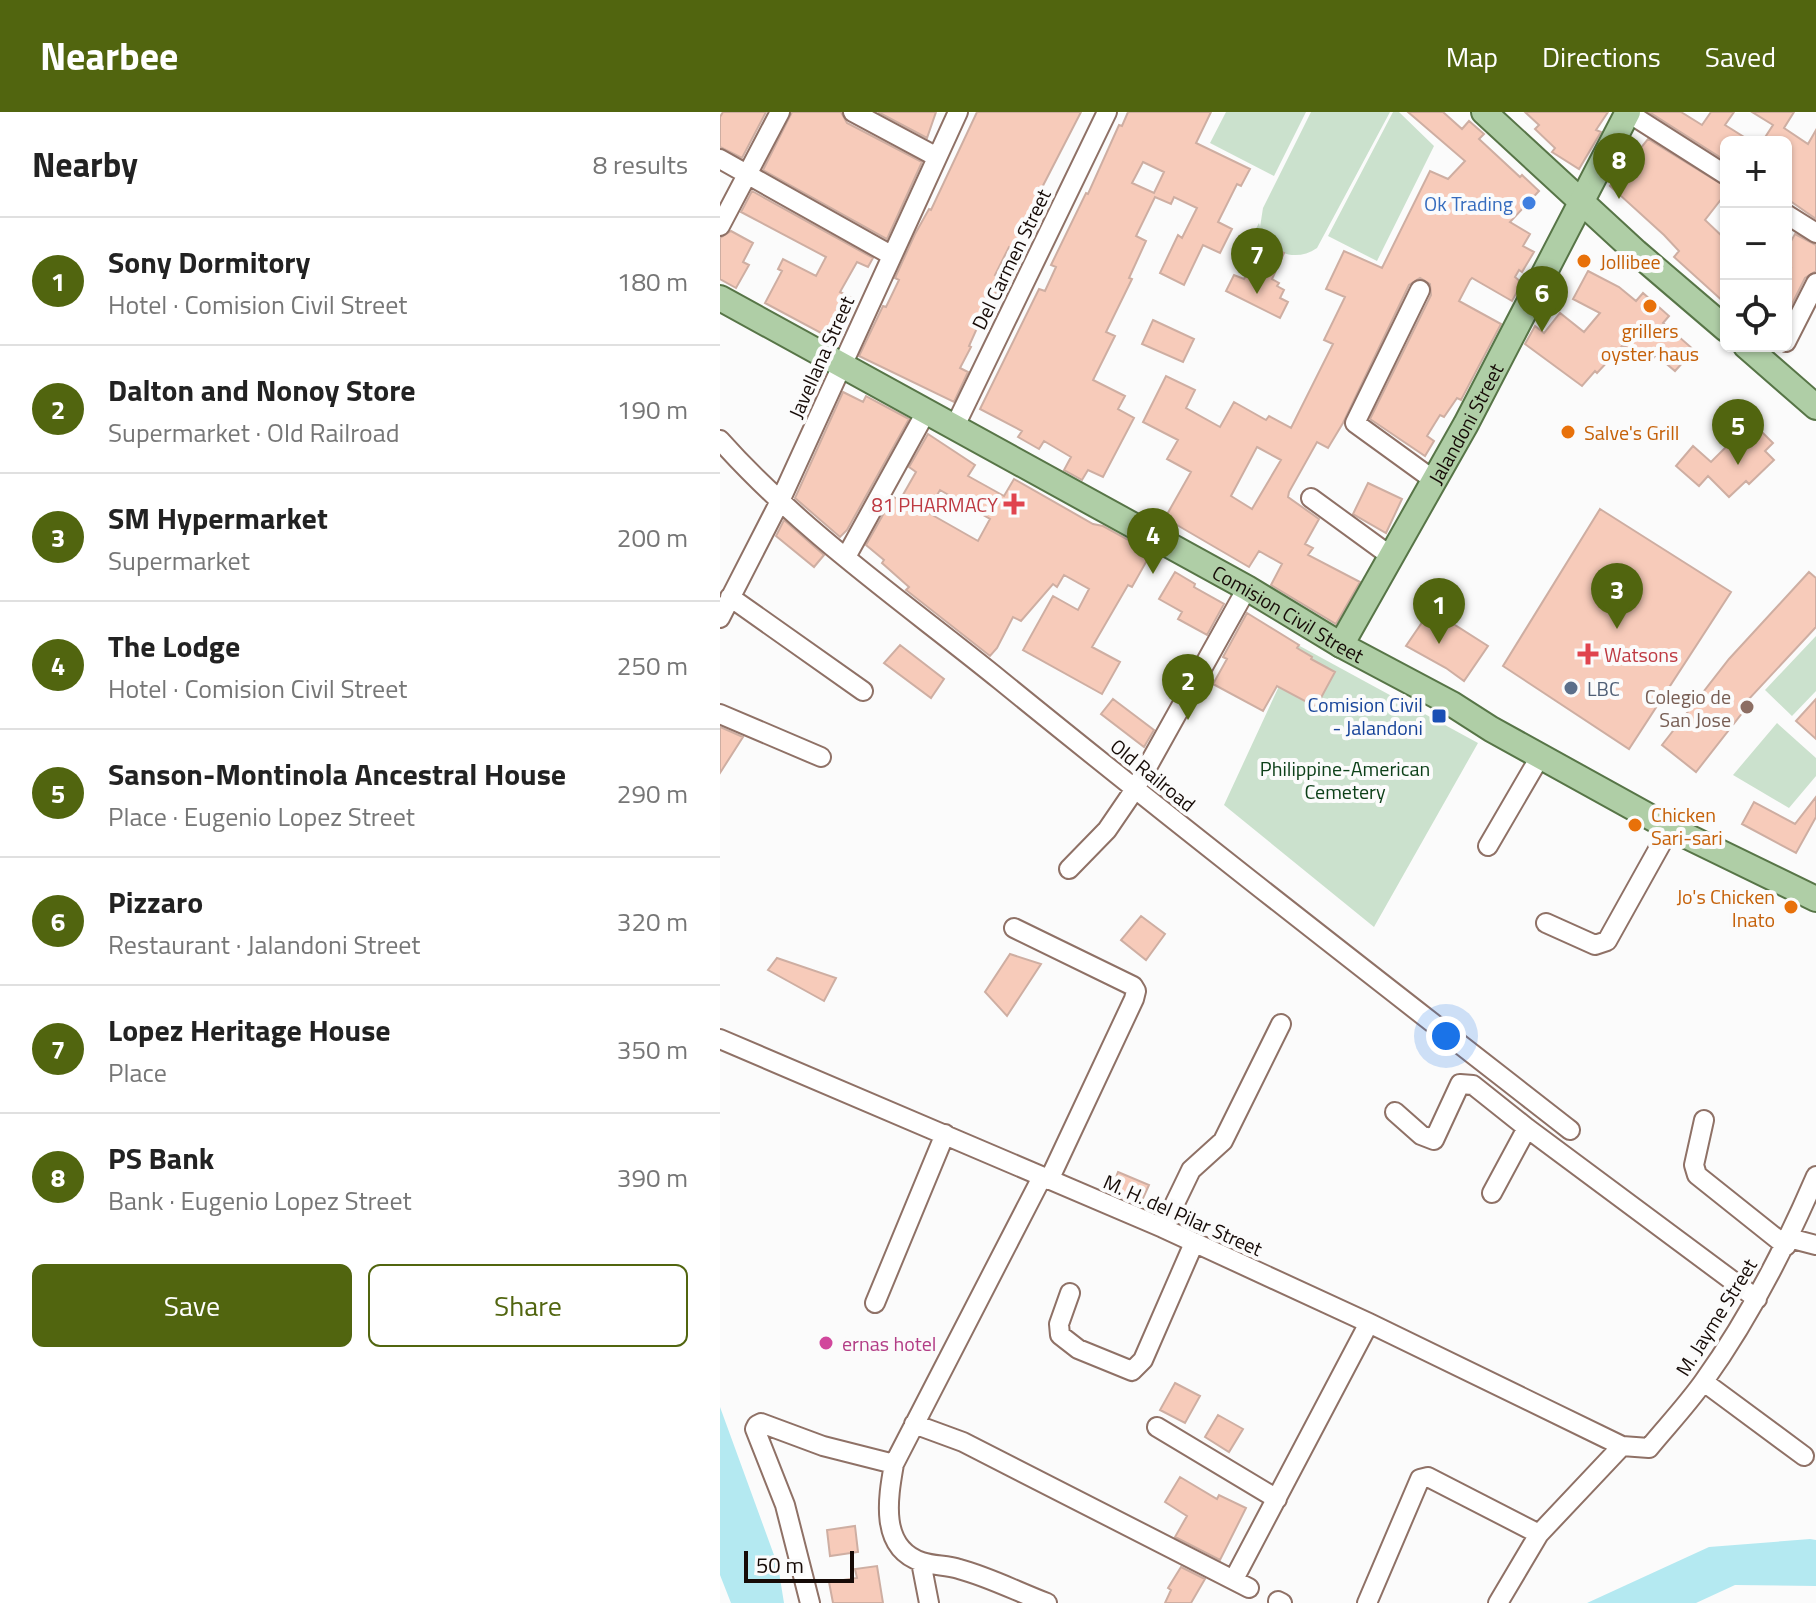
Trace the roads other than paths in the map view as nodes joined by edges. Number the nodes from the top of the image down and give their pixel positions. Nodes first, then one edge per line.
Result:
1 (780, 112) edge
2 (853, 112) edge
3 (958, 112) edge
4 (1107, 112) edge
5 (1484, 112) edge
6 (1628, 112) edge
7 (937, 157) junction
8 (720, 159) edge
9 (1720, 171) edge
10 (748, 175) junction
11 (1583, 201) junction
12 (1792, 218) edge
13 (720, 226) edge
14 (1816, 233) edge
15 (891, 255) junction
16 (1816, 283) edge
17 (1420, 290) dead end
18 (720, 298) edge
19 (1720, 324) edge
20 (1792, 330) edge
21 (1753, 352) edge
22 (1781, 352) edge
23 (841, 366) junction
24 (1772, 368) junction
25 (1816, 407) edge
26 (926, 412) junction
27 (955, 426) junction
28 (720, 440) edge
29 (1435, 481) junction
30 (1311, 498) dead end
31 (780, 501) junction
32 (846, 557) junction
33 (1392, 557) junction
34 (1247, 588) junction
35 (730, 597) junction
36 (720, 618) edge
37 (1341, 645) junction
38 (863, 691) dead end
39 (720, 714) edge
40 (1541, 755) junction
41 (821, 757) dead end
42 (1135, 789) junction
43 (1670, 828) junction
44 (1488, 846) dead end
45 (1069, 869) dead end
46 (1816, 899) edge
47 (1546, 923) dead end
48 (1014, 928) dead end
49 (1281, 1024) dead end
50 (720, 1039) edge
51 (1395, 1112) dead end
52 (1704, 1120) dead end
53 (1527, 1128) junction
54 (1570, 1130) dead end
55 (945, 1134) junction
56 (1816, 1176) edge
57 (1046, 1179) junction
58 (1492, 1193) dead end
59 (1163, 1228) junction
60 (1788, 1242) junction
61 (1194, 1243) junction
62 (1816, 1245) edge
63 (1070, 1293) dead end
64 (1757, 1299) junction
65 (875, 1303) dead end
66 (1369, 1323) junction
67 (1704, 1382) junction
68 (914, 1424) junction
69 (1157, 1427) dead end
70 (1622, 1446) junction
71 (1804, 1456) dead end
72 (894, 1464) junction
73 (1277, 1499) junction
74 (1539, 1534) junction
75 (921, 1562) junction
76 (810, 1603) edge
77 (929, 1603) edge
78 (1047, 1603) edge
79 (1367, 1603) edge
80 (1498, 1603) edge

1 - 10 street
2 - 7 street
3 - 7 street, Javellana Street
4 - 27 street, Del Carmen Street
5 - 11 main road
6 - 9 street
6 - 11 main road, Jalandoni Street
7 - 15 street, Javellana Street
8 - 10 street
10 - 13 street
10 - 15 street
11 - 19 main road
11 - 29 main road, Jalandoni Street
12 - 14 street
15 - 23 street, Javellana Street
16 - 20 street
17 - 29 street
18 - 23 main road, Comision Civil Street
21 - 24 main road
22 - 24 street
23 - 26 main road, Comision Civil Street
23 - 31 street, Javellana Street
24 - 25 main road
26 - 27 main road, Comision Civil Street
26 - 32 street
27 - 34 main road, Comision Civil Street
28 - 31 street, Old Railroad
29 - 33 main road, Jalandoni Street
30 - 33 street
31 - 32 street, Old Railroad
31 - 35 street, Javellana Street
32 - 42 street, Old Railroad
33 - 37 main road, Jalandoni Street
34 - 37 main road, Comision Civil Street
34 - 42 street
35 - 36 street, Javellana Street
35 - 38 street
37 - 40 main road, Comision Civil Street
39 - 41 street
40 - 43 main road, Comision Civil Street
40 - 44 street
42 - 45 street
42 - 54 street, Old Railroad
43 - 46 main road, Comision Civil Street
43 - 47 street
48 - 57 street
49 - 59 street
50 - 55 street, M. H. del Pilar Street
51 - 53 street
52 - 60 street
53 - 58 street
53 - 64 street
55 - 57 street, M. H. del Pilar Street
55 - 65 street
56 - 60 street, M. Jayme Street
57 - 59 street, M. H. del Pilar Street
57 - 68 street
59 - 61 street, M. H. del Pilar Street
60 - 62 street
60 - 64 street, M. Jayme Street
61 - 63 street
61 - 66 street, M. H. del Pilar Street
64 - 67 street, M. Jayme Street
66 - 70 street, M. H. del Pilar Street
66 - 73 street
67 - 70 street, M. Jayme Street
67 - 71 street
68 - 72 street
68 - 73 street
69 - 73 street
70 - 74 street
72 - 75 street
72 - 76 street
74 - 79 street
74 - 80 street
75 - 77 street
75 - 78 street

